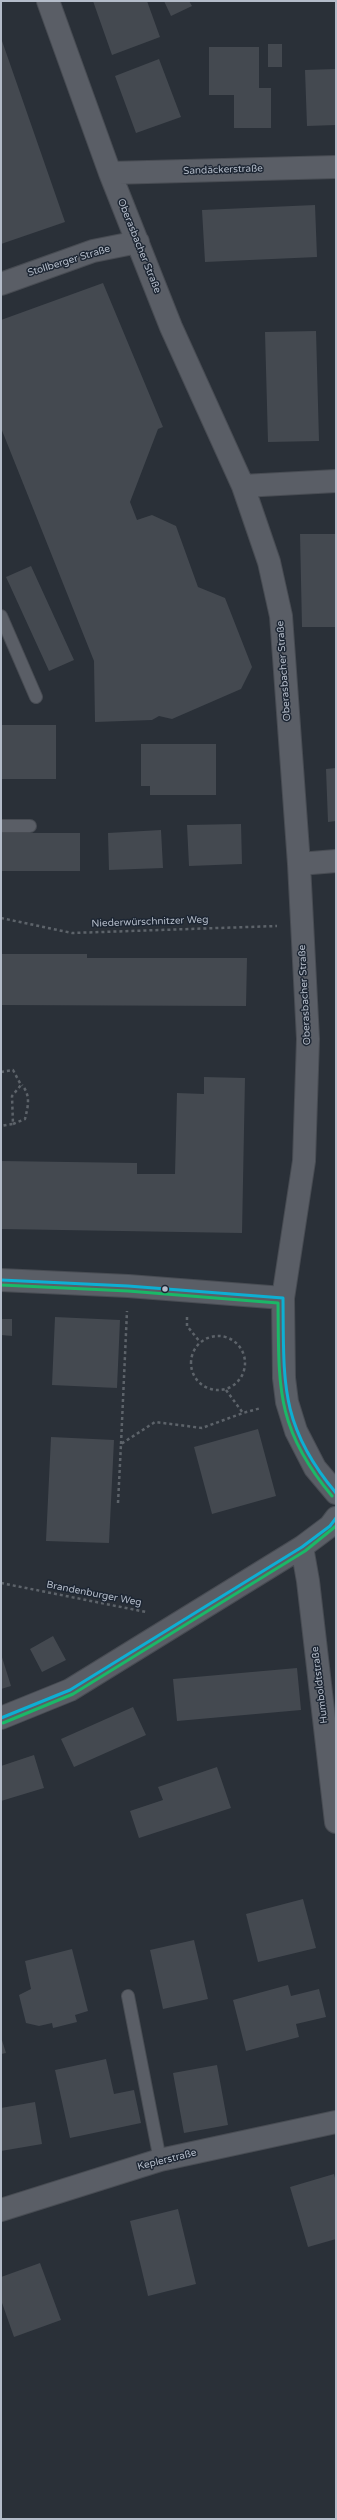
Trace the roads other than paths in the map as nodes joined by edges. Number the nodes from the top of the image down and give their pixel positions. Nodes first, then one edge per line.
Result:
1 (48, 1) edge
2 (336, 167) edge
3 (110, 173) junction
4 (138, 242) junction
5 (1, 284) edge
6 (336, 482) edge
7 (243, 486) junction
8 (1, 616) edge
9 (36, 697) dead end
10 (1, 826) edge
11 (30, 826) dead end
12 (336, 862) edge
13 (299, 864) junction
14 (1, 1280) edge
15 (283, 1298) junction
16 (336, 1493) edge
17 (336, 1518) edge
18 (302, 1547) junction
19 (1, 1718) edge
20 (336, 1822) edge
21 (128, 1996) dead end
22 (336, 2122) edge
23 (160, 2160) junction
24 (1, 2210) edge

1 - 3 street, Oberasbacher Straße
2 - 3 street, Sandäckerstraße
3 - 4 street, Oberasbacher Straße
4 - 5 street, Stollberger Straße
4 - 7 street, Oberasbacher Straße
6 - 7 street
7 - 13 street, Oberasbacher Straße
8 - 9 lane
10 - 11 lane
12 - 13 street
13 - 15 street, Oberasbacher Straße
14 - 15 street
15 - 16 street, Oberasbacher Straße
17 - 18 street
18 - 19 street
18 - 20 street, Humboldtstraße
21 - 23 lane
22 - 23 street, Keplerstraße
23 - 24 street, Keplerstraße

